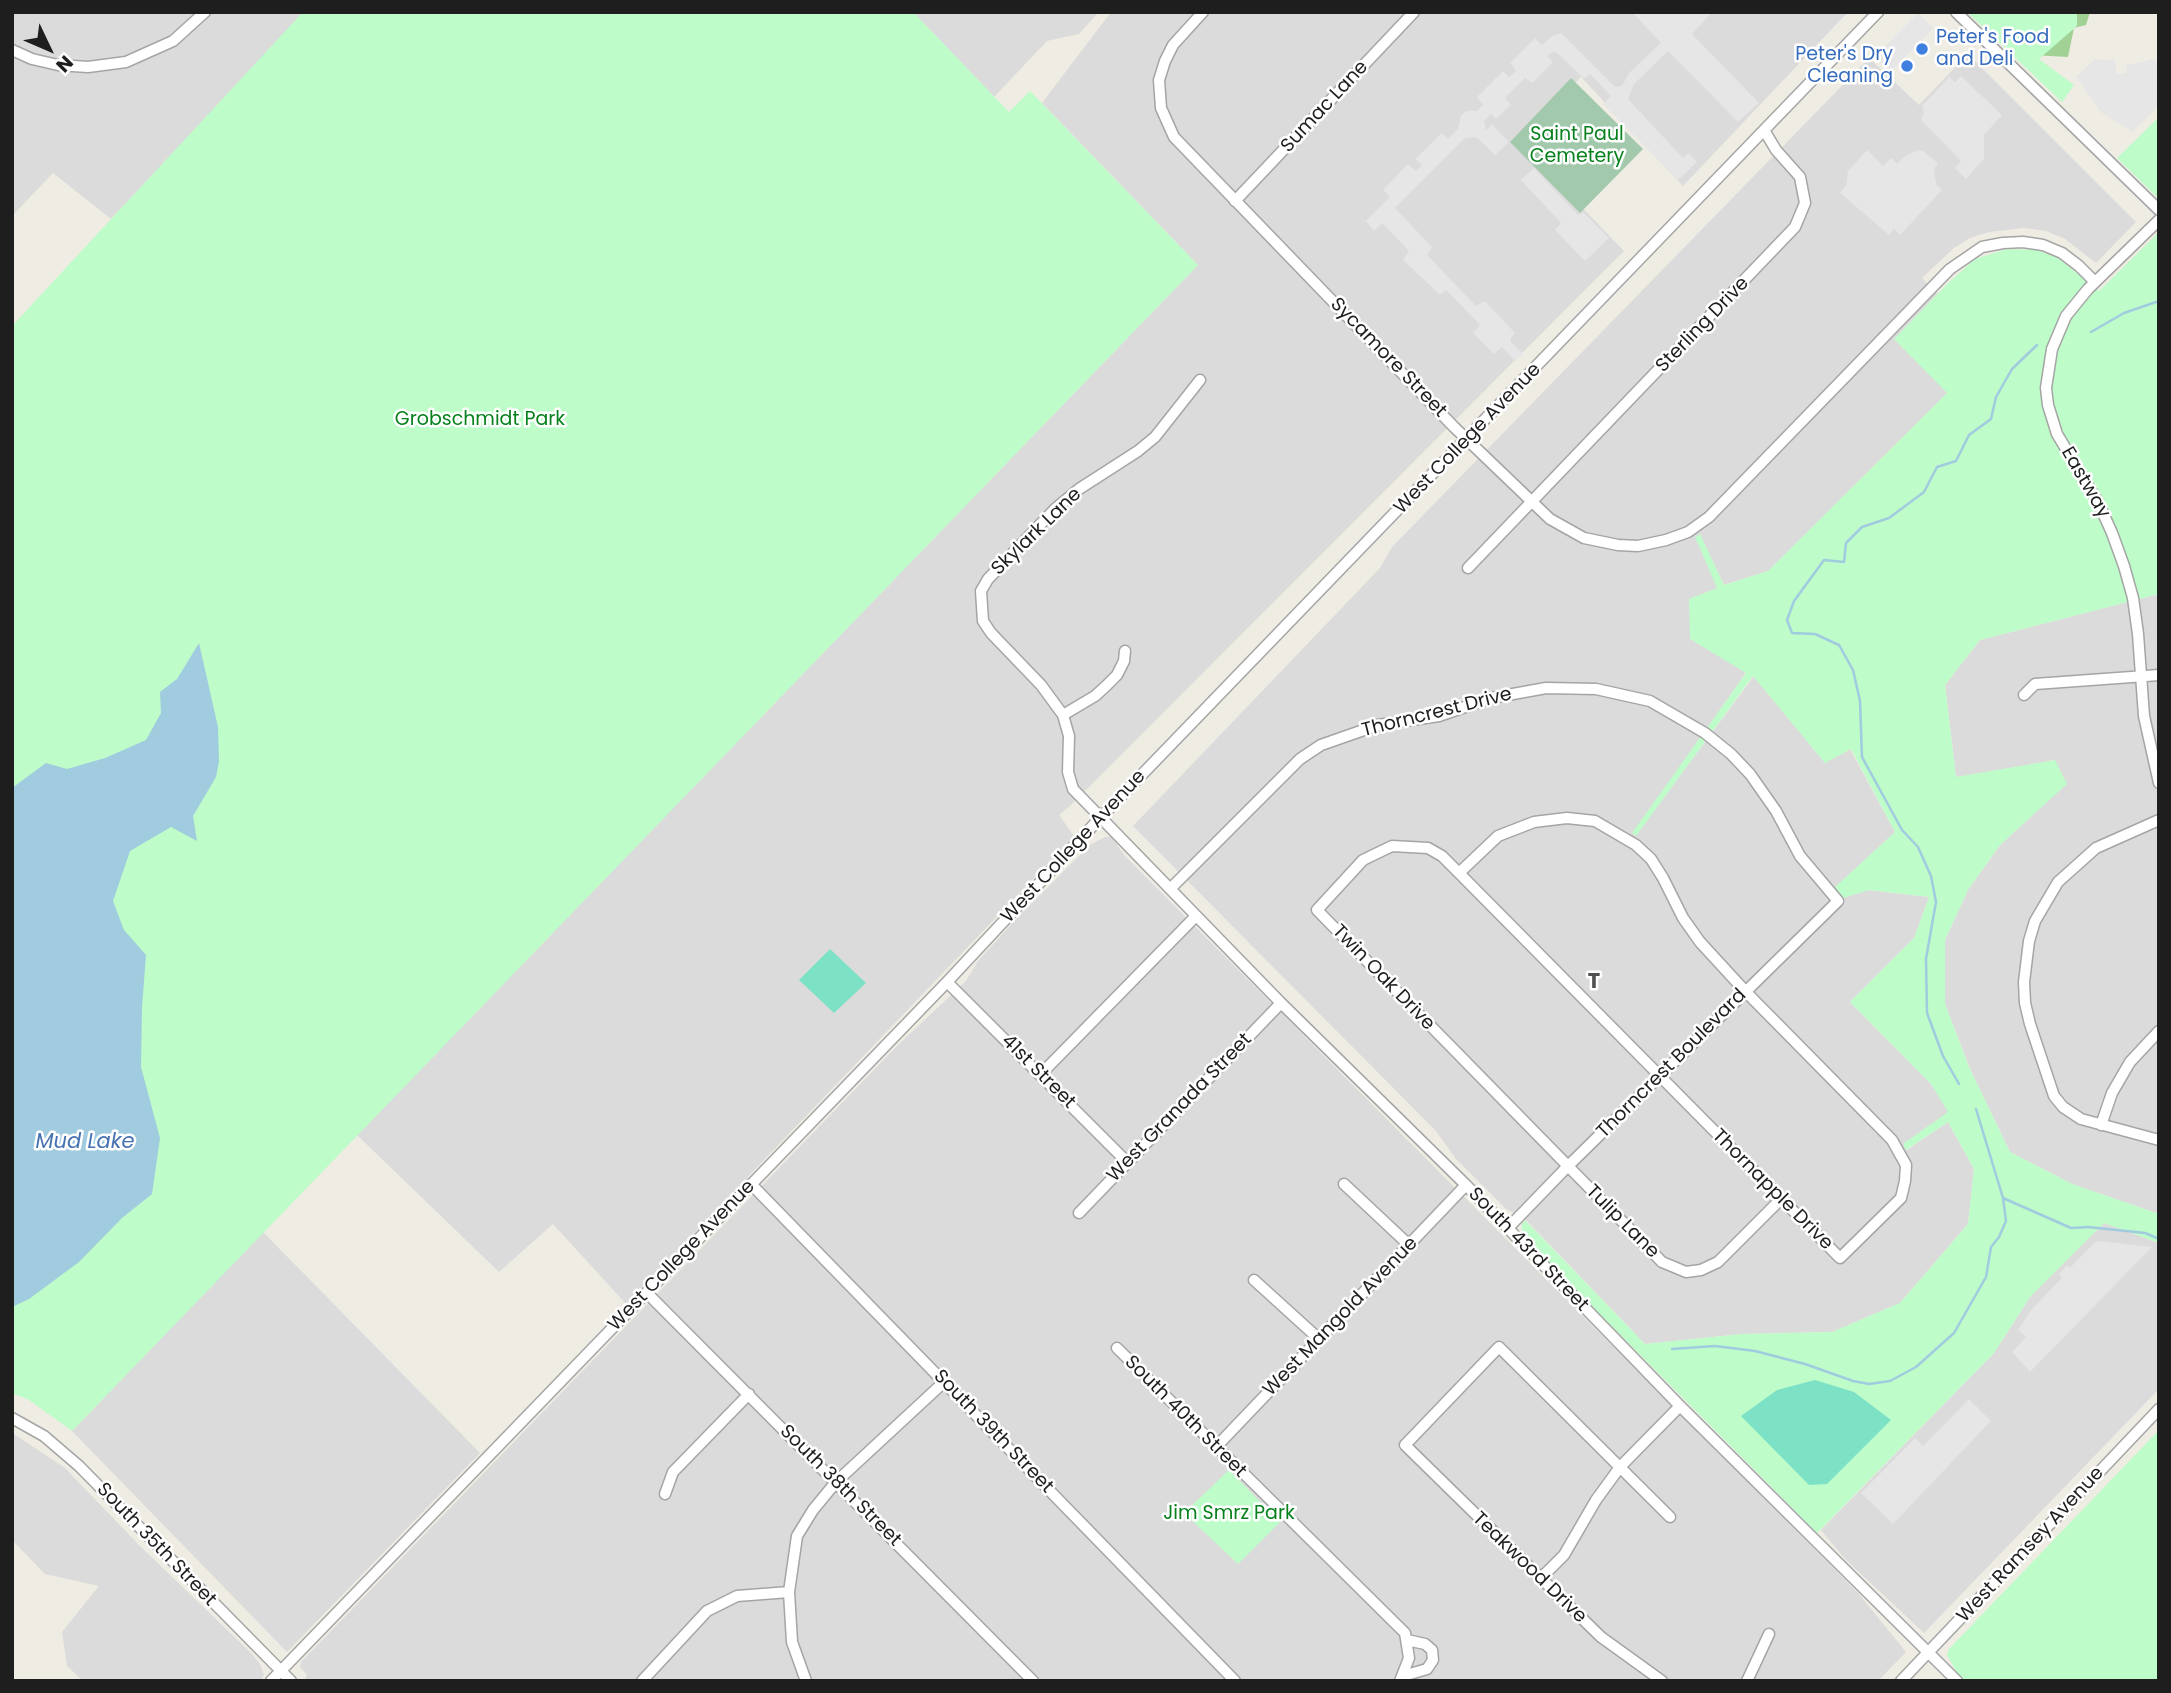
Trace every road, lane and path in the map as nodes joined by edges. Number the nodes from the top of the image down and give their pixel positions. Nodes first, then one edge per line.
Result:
1 (205, 12) edge
2 (1203, 12) edge
3 (1414, 12) edge
4 (1878, 12) edge
5 (1955, 12) edge
6 (12, 50) edge
7 (1764, 130) junction
8 (1235, 201) junction
9 (2159, 210) edge
10 (2159, 220) edge
11 (2095, 282) junction
12 (1200, 380) dead end
13 (1467, 439) junction
14 (1531, 502) junction
15 (1468, 568) dead end
16 (1125, 651) dead end
17 (2159, 675) edge
18 (2142, 677) junction
19 (2024, 695) dead end
20 (1063, 715) junction
21 (2159, 783) edge
22 (1101, 817) junction
23 (2159, 820) edge
24 (1459, 873) junction
25 (1170, 889) junction
26 (1838, 901) joint
27 (1196, 916) junction
28 (947, 982) junction
29 (1745, 991) junction
30 (1281, 1003) junction
31 (2159, 1031) edge
32 (1041, 1074) junction
33 (1662, 1076) junction
34 (2101, 1125) junction
35 (2159, 1140) edge
36 (1127, 1162) junction
37 (1567, 1167) junction
38 (751, 1184) junction
39 (1344, 1184) dead end
40 (1466, 1185) junction
41 (1780, 1200) junction
42 (1079, 1213) dead end
43 (1508, 1228) junction
44 (1409, 1245) junction
45 (1254, 1280) dead end
46 (647, 1293) junction
47 (1319, 1339) junction
48 (1117, 1348) dead end
49 (944, 1382) junction
50 (749, 1394) junction
51 (1680, 1406) junction
52 (2159, 1409) edge
53 (12, 1418) edge
54 (1215, 1448) junction
55 (1620, 1466) junction
56 (836, 1482) junction
57 (664, 1494) dead end
58 (1670, 1517) dead end
59 (1540, 1579) junction
60 (789, 1592) junction
61 (1769, 1634) dead end
62 (1406, 1637) junction
63 (1929, 1653) junction
64 (281, 1671) junction
65 (1402, 1679) edge
66 (271, 1681) edge
67 (291, 1681) edge
68 (642, 1681) edge
69 (806, 1681) edge
70 (1033, 1681) edge
71 (1235, 1681) edge
72 (1662, 1681) edge
73 (1747, 1681) edge
74 (1901, 1681) edge
75 (1957, 1681) edge

1 - 6 street
2 - 8 street, Sycamore Street
3 - 8 street, Sumac Lane
4 - 7 street, West College Avenue
5 - 9 street
7 - 13 street, West College Avenue
7 - 14 street, Sterling Drive
8 - 13 street, Sycamore Street
10 - 11 street, Eastway
11 - 14 street, Sycamore Street
11 - 18 street, Eastway
12 - 20 street, Skylark Lane
13 - 14 street, Sycamore Street
13 - 22 street, West College Avenue
14 - 15 street, Sterling Drive
16 - 20 street
17 - 18 street
18 - 19 street
18 - 21 street, Eastway
20 - 22 street, Skylark Lane
22 - 25 street, South 43rd Street
22 - 28 street, West College Avenue
23 - 34 street
24 - 29 street
24 - 33 street, Twin Oak Drive
24 - 37 street, Twin Oak Drive
25 - 26 street, Thorncrest Drive
25 - 27 street, South 43rd Street
26 - 29 street, Thorncrest Boulevard
27 - 30 street, South 43rd Street
27 - 32 street
28 - 32 street, 41st Street
28 - 38 street, West College Avenue
29 - 33 street, Thorncrest Boulevard
29 - 41 street, Thornapple Drive
30 - 36 street, West Granada Street
30 - 40 street, South 43rd Street
31 - 34 street
32 - 36 street, 41st Street
33 - 37 street, Thorncrest Boulevard
33 - 41 street, Thornapple Drive
34 - 35 street
36 - 42 street, West Granada Street
37 - 41 street, Tulip Lane
37 - 43 street, Thorncrest Boulevard
38 - 46 street, West College Avenue
38 - 49 street, South 39th Street
39 - 44 street
40 - 43 street, South 43rd Street
40 - 44 street, West Mangold Avenue
43 - 51 street, South 43rd Street
44 - 47 street, West Mangold Avenue
45 - 47 street
46 - 50 street, South 38th Street
46 - 64 street, West College Avenue
47 - 54 street, West Mangold Avenue
48 - 54 street, South 40th Street
49 - 56 street
49 - 71 street, South 39th Street
50 - 56 street, South 38th Street
50 - 57 street
51 - 55 street
51 - 63 street, South 43rd Street
52 - 63 street, West Ramsey Avenue
53 - 64 street, South 35th Street
54 - 62 street, South 40th Street
55 - 58 street
55 - 59 street
55 - 59 street, Teakwood Drive
56 - 60 street
56 - 70 street, South 38th Street
59 - 72 street, Teakwood Drive
60 - 68 street
60 - 69 street
61 - 73 street
62 - 65 street
62 - 65 street, South 40th Street
63 - 74 street, West Ramsey Avenue
63 - 75 street, South 43rd Street
64 - 66 street, West College Avenue
64 - 67 street, South 35th Street

